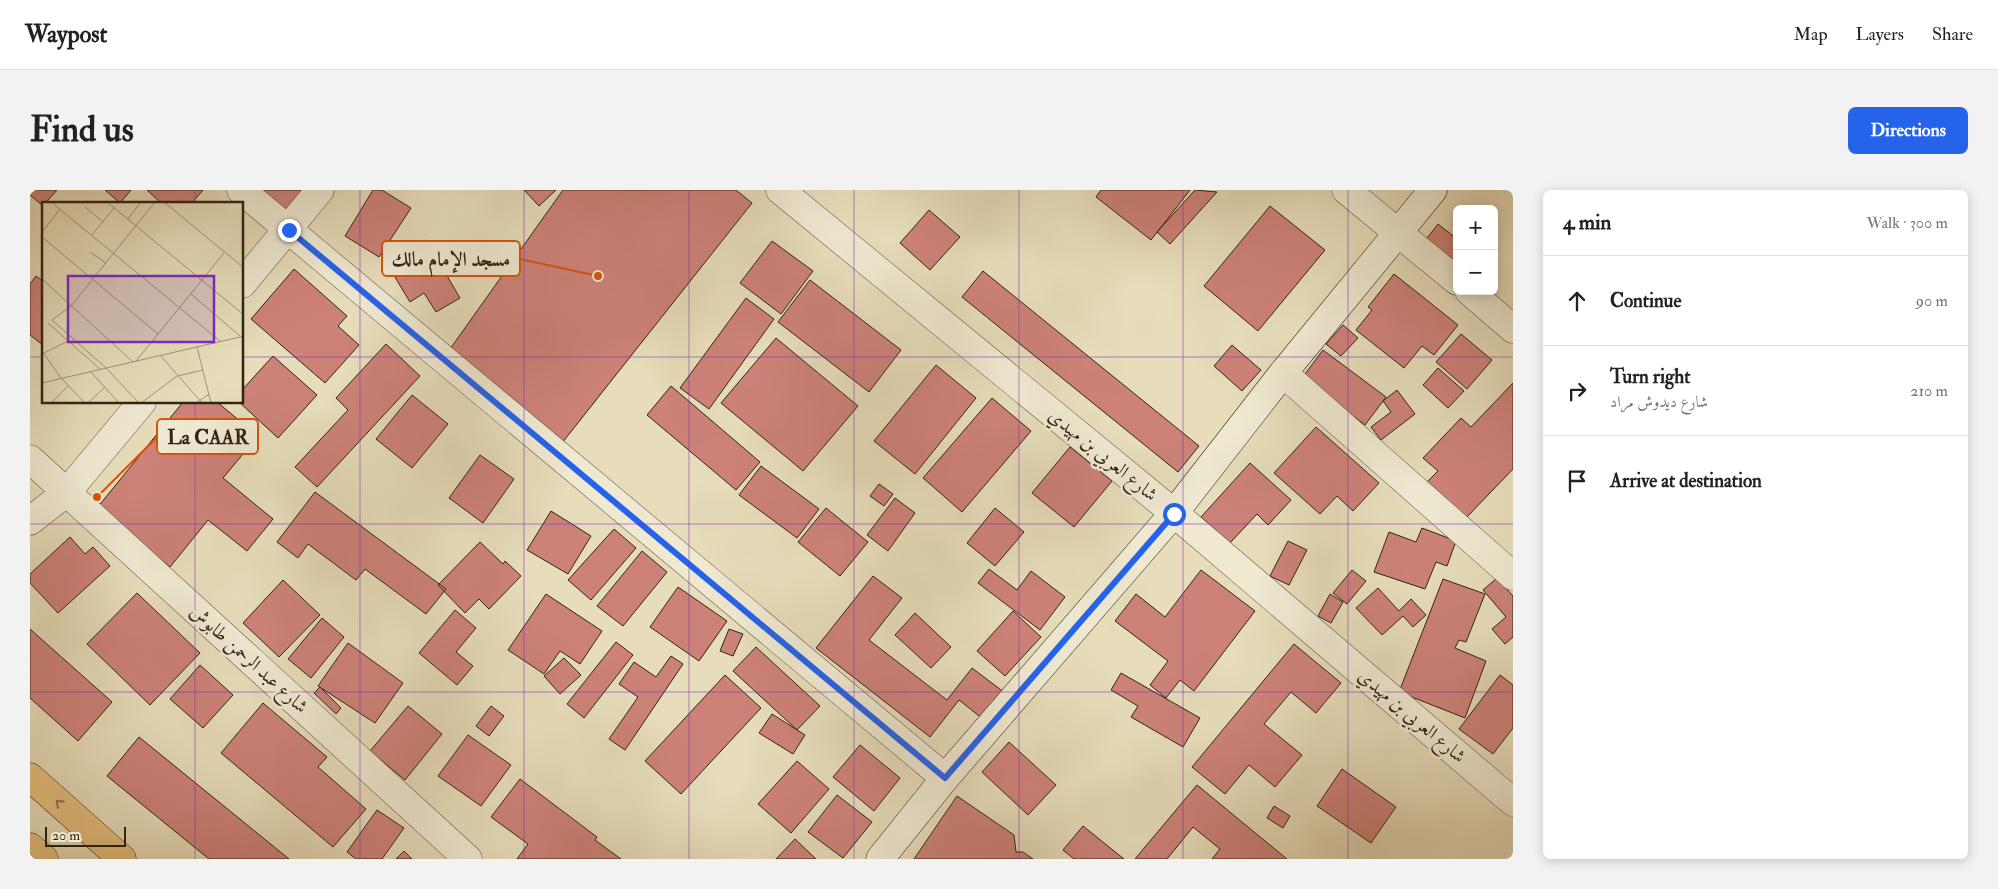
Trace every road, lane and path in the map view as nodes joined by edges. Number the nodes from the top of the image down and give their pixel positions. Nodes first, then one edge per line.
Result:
1 (241, 190) edge
2 (320, 190) edge
3 (780, 190) edge
4 (1346, 190) edge
5 (1433, 190) edge
6 (289, 230) junction
7 (1399, 232) junction
8 (1453, 278) edge
9 (244, 282) edge
10 (1474, 295) edge
11 (1513, 330) edge
12 (1283, 373) junction
13 (140, 404) edge
14 (30, 459) edge
15 (66, 492) junction
16 (1174, 514) junction
17 (30, 521) edge
18 (1513, 576) edge
19 (30, 777) edge
20 (945, 778) junction
21 (1513, 802) edge
22 (122, 859) edge
23 (468, 859) edge
24 (880, 859) edge

1 - 6 street
2 - 6 street
3 - 16 street, شارع العربي بن مهيدي
4 - 7 street
5 - 7 street
6 - 9 street
6 - 20 street
7 - 8 street
7 - 12 street
10 - 11 street
12 - 16 street
12 - 18 street
13 - 15 street
14 - 15 street, شارع عبد الرحمن طابوش
15 - 17 street
15 - 23 street, شارع عبد الرحمن طابوش
16 - 20 street
16 - 21 street, شارع العربي بن مهيدي
22 -> 19 main road
20 - 24 street

